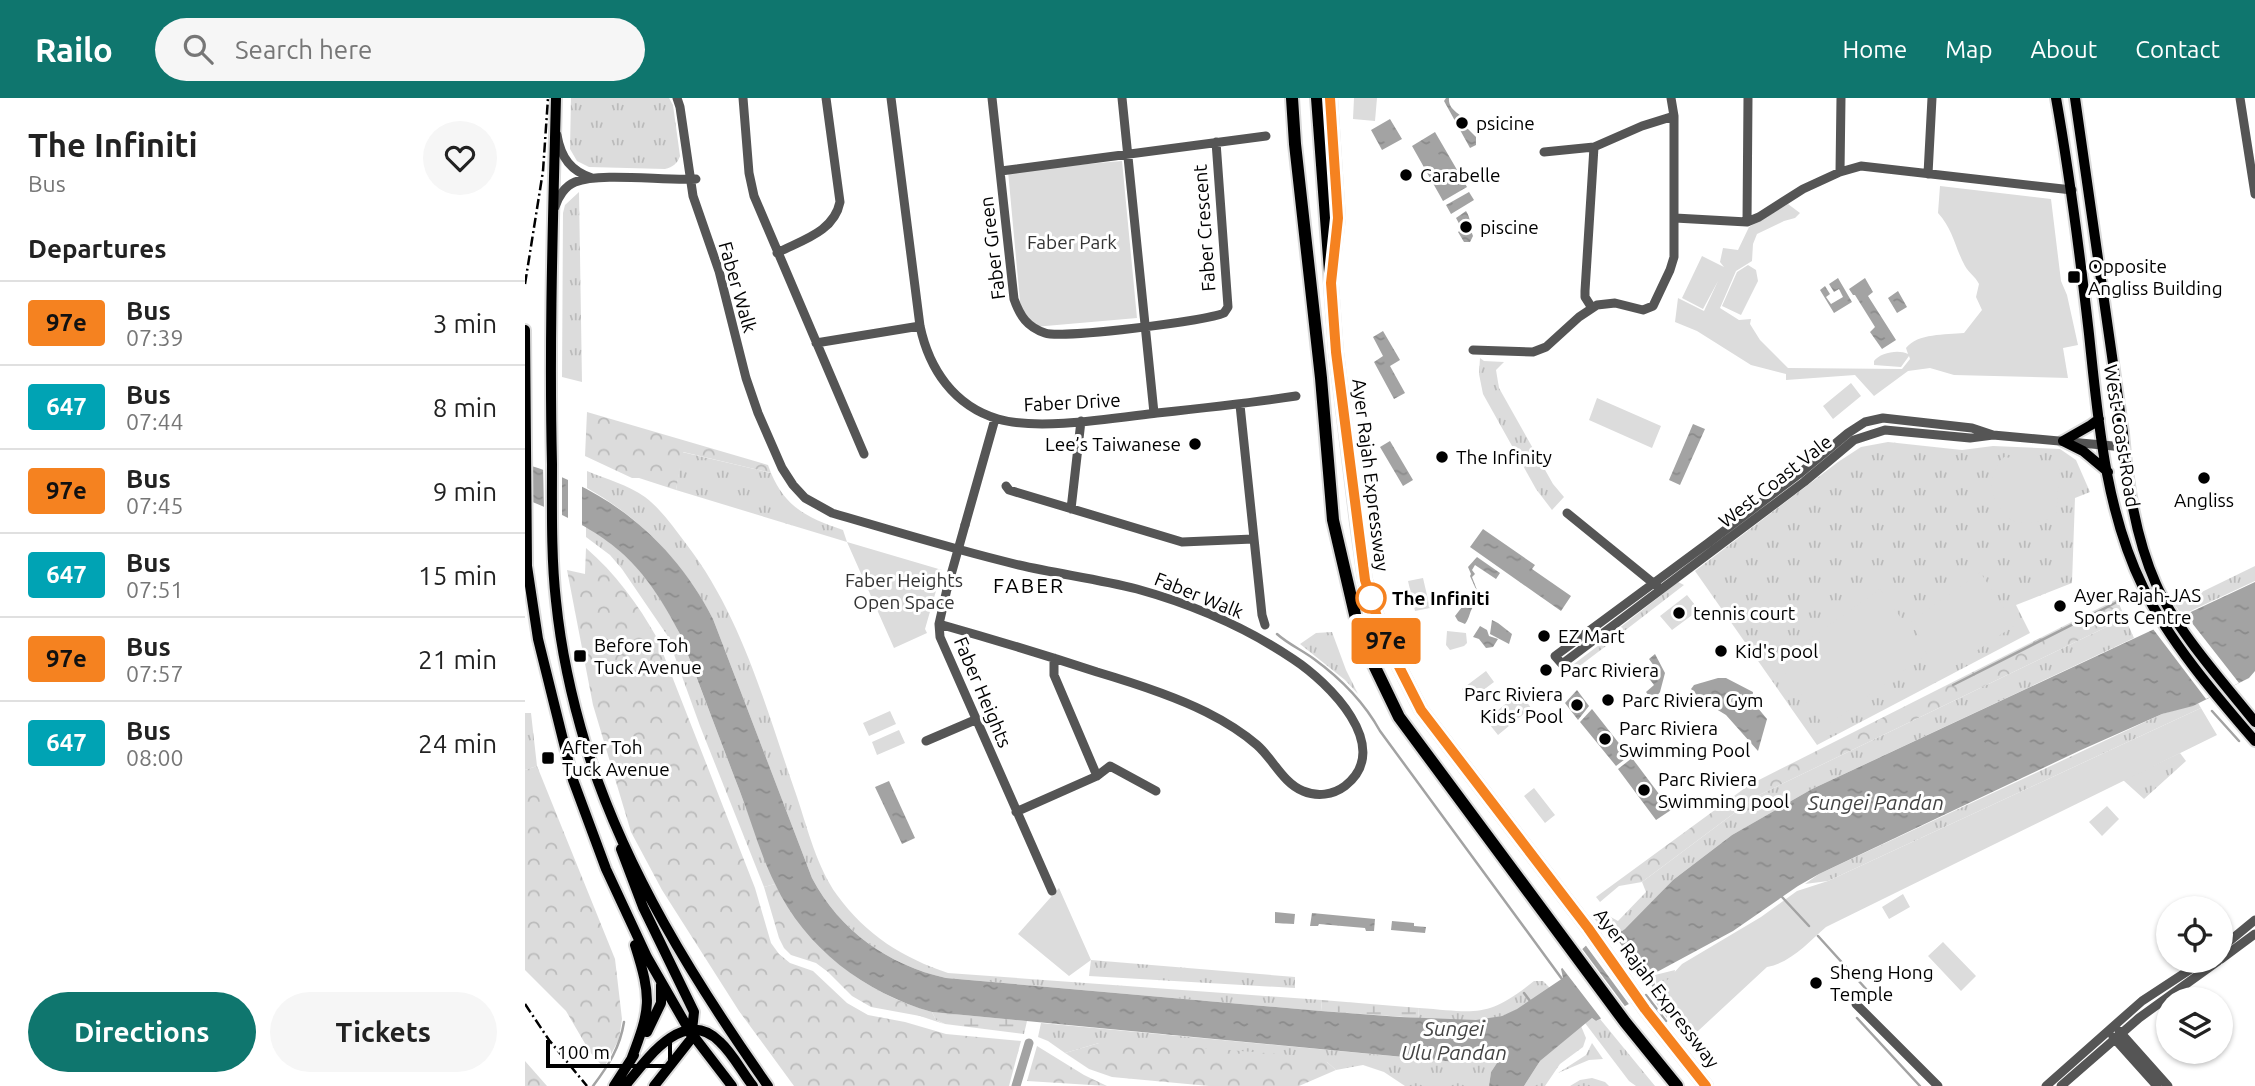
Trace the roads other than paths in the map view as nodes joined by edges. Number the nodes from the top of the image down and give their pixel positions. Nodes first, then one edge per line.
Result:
1 (556, 98) edge
2 (680, 98) edge
3 (743, 98) edge
4 (826, 98) edge
5 (891, 98) edge
6 (992, 98) edge
7 (1122, 98) edge
8 (1292, 98) edge
9 (1317, 98) edge
10 (1329, 98) edge
11 (1671, 98) edge
12 (1748, 98) edge
13 (1841, 98) edge
14 (1932, 98) edge
15 (2056, 98) edge
16 (2075, 98) edge
17 (2239, 98) edge
18 (1674, 116) junction
19 (555, 123) junction
20 (1266, 136) dead end
21 (1216, 142) junction
22 (1594, 147) junction
23 (1543, 152) dead end
24 (1129, 155) junction
25 (1001, 171) junction
26 (1840, 172) junction
27 (1928, 174) junction
28 (593, 178) junction
29 (693, 179) junction
30 (2072, 190) junction
31 (2255, 194) edge
32 (553, 215) junction
33 (1675, 218) junction
34 (1747, 222) junction
35 (778, 253) junction
36 (1331, 283) junction
37 (1592, 308) junction
38 (920, 326) junction
39 (1145, 327) junction
40 (525, 330) edge
41 (816, 343) junction
42 (1473, 350) dead end
43 (526, 375) edge
44 (1296, 396) dead end
45 (1240, 405) junction
46 (1154, 413) junction
47 (995, 419) junction
48 (2099, 419) junction
49 (1081, 421) junction
50 (2063, 441) junction
51 (2103, 445) junction
52 (2124, 447) junction
53 (863, 454) dead end
54 (2108, 472) junction
55 (1006, 486) dead end
56 (1071, 509) junction
57 (1567, 513) dead end
58 (1253, 539) junction
59 (1658, 587) junction
60 (939, 624) junction
61 (1597, 624) junction
62 (1265, 625) dead end
63 (1603, 632) junction
64 (1054, 658) junction
65 (975, 720) junction
66 (2255, 722) edge
67 (926, 741) dead end
68 (2255, 741) edge
69 (1097, 776) junction
70 (1156, 791) dead end
71 (1016, 812) junction
72 (614, 825) junction
73 (1052, 891) dead end
74 (627, 919) junction
75 (2255, 920) edge
76 (2255, 934) edge
77 (2233, 938) edge
78 (2233, 950) edge
79 (2185, 973) edge
80 (2202, 973) edge
81 (661, 982) junction
82 (1856, 1004) dead end
83 (2139, 1018) junction
84 (2110, 1028) junction
85 (692, 1031) junction
86 (2118, 1036) junction
87 (2132, 1052) junction
88 (2095, 1055) junction
89 (631, 1060) junction
90 (614, 1086) edge
91 (625, 1086) edge
92 (654, 1086) edge
93 (732, 1086) edge
94 (753, 1086) edge
95 (768, 1086) edge
96 (1677, 1086) edge
97 (1706, 1086) edge
98 (1938, 1086) edge
99 (2046, 1086) edge
100 (2060, 1086) edge
101 (2157, 1086) edge
102 (2168, 1086) edge

1 - 19 main road
2 - 29 street, Faber Walk
3 - 35 street
4 - 35 street
5 - 38 street, Faber Drive
6 - 25 street, Faber Green
7 - 24 street
8 - 96 highway, Ayer Rajah Expressway
9 - 36 highway, Ayer Rajah Expressway
10 - 36 highway
11 - 18 street
12 - 34 street
13 - 26 street
14 - 27 street
15 - 30 main road, West Coast Road
16 - 52 main road, West Coast Road
17 - 31 street
18 - 22 street
18 - 33 street
19 - 28 street
19 - 32 main road
20 - 21 street, Faber Crescent
21 - 24 street, Faber Crescent
21 - 39 street, Faber Crescent
22 - 23 street
22 - 37 street
24 - 25 street, Faber Green
24 - 39 street
25 - 39 street, Faber Green
26 - 27 street
26 - 34 street
27 - 30 street
28 - 29 street
28 - 32 street
29 - 64 street, Faber Walk
30 - 48 main road, West Coast Road
32 - 72 main road
33 - 34 street
33 - 37 street
35 - 41 street
36 - 97 highway, Ayer Rajah Expressway
37 - 42 street
38 - 41 street
38 - 47 street, Faber Drive
39 - 46 street
40 - 43 main road
41 - 53 street
43 - 74 main road
44 - 45 street, Faber Drive
45 - 46 street, Faber Drive
45 - 58 street
46 - 49 street, Faber Drive
47 - 49 street, Faber Drive
47 - 60 street, Faber Heights, bridge
48 - 50 main road
48 - 51 main road, West Coast Road
49 - 56 street
50 - 51 street, West Coast Vale
50 - 54 main road
50 - 59 street, West Coast Vale
51 - 52 street, West Coast Vale
51 - 54 main road, West Coast Road
52 - 66 main road, West Coast Road
54 - 68 main road, West Coast Road
55 - 56 street
56 - 58 street
57 - 59 street
58 - 62 street
59 - 61 street, West Coast Vale
59 - 63 street, West Coast Vale
60 - 64 street, Faber Walk
60 - 65 street, Faber Heights
61 - 63 street
61 - 63 street, West Coast Vale
64 - 69 street
65 - 67 street
65 - 71 street, Faber Heights
69 - 70 street
69 - 71 street
71 - 73 street, Faber Heights
72 - 85 main road
72 - 95 main road
74 - 81 main road
74 - 89 main road
75 - 77 street
76 - 78 street
79 - 84 street
80 - 83 street
81 - 85 main road
81 - 89 main road
82 - 98 street
83 - 86 street
83 - 87 street
84 - 86 street
84 - 99 street
85 - 91 main road
85 - 92 main road
85 - 93 main road
85 - 94 main road
86 - 87 street
86 - 88 street
87 - 88 street
87 - 101 street
87 - 102 street
88 - 100 street
89 - 90 main road

